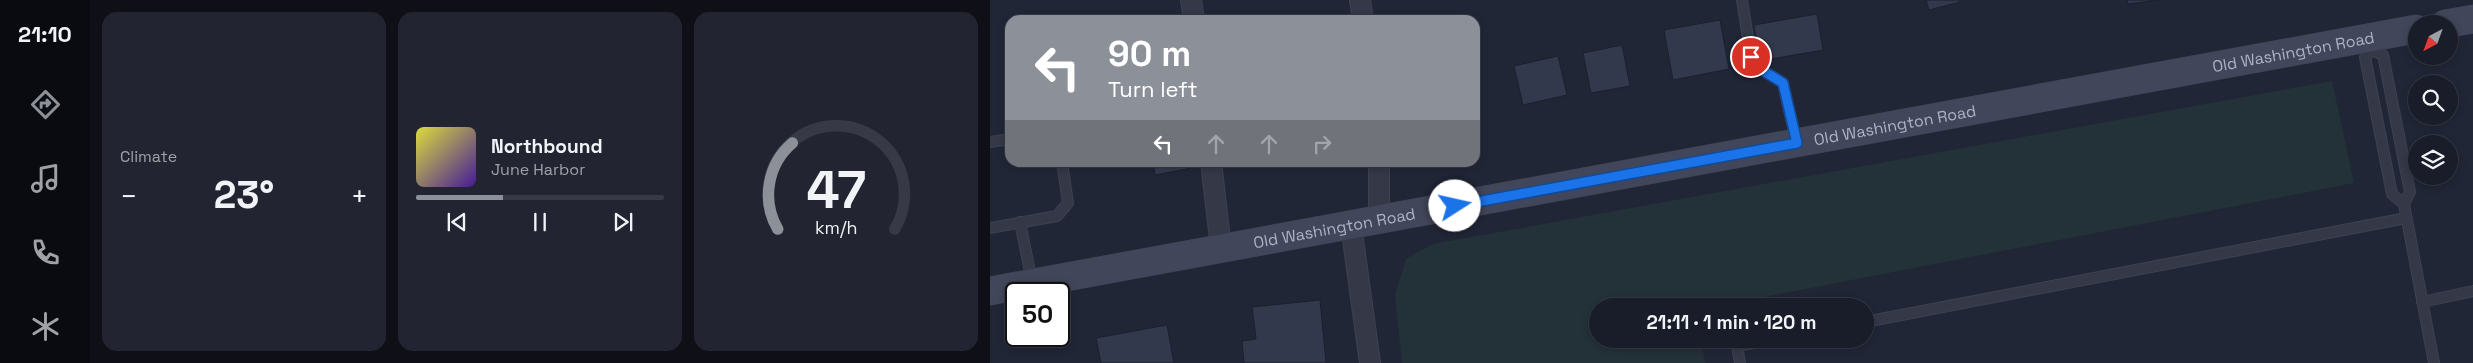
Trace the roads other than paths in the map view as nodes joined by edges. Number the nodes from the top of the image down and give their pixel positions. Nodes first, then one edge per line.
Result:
1 (1191, 0) edge
2 (1360, 0) edge
3 (1742, 0) edge
4 (1193, 15) edge
5 (1362, 15) edge
6 (2473, 19) edge
7 (2458, 22) edge
8 (2408, 32) edge
9 (2371, 44) junction
10 (1005, 140) edge
11 (990, 142) edge
12 (1797, 143) junction
13 (1063, 167) edge
14 (1212, 167) edge
15 (1379, 167) edge
16 (2404, 204) junction
17 (2406, 218) junction
18 (1379, 220) junction
19 (1020, 222) junction
20 (1351, 225) junction
21 (990, 228) edge
22 (1221, 248) junction
23 (1032, 282) edge
24 (1037, 282) edge
25 (1005, 288) edge
26 (2473, 290) edge
27 (990, 291) edge
28 (2422, 302) junction
29 (1874, 320) edge
30 (1737, 348) edge
31 (1370, 363) edge
32 (1740, 363) edge
33 (2434, 363) edge

1 - 4 street
2 - 5 street
3 - 12 lane
6 - 7 main road
8 - 9 main road, Old Washington Road
9 - 12 main road, Old Washington Road
9 - 16 lane
9 - 16 lane
10 - 11 lane
12 - 18 main road, Old Washington Road
13 - 19 lane
14 - 22 street
15 - 18 street
16 - 17 lane
17 - 28 lane
17 - 29 lane
18 - 20 main road, Old Washington Road
19 - 21 lane
19 - 23 lane
20 - 22 main road, Old Washington Road
20 - 31 street
22 - 24 main road, Old Washington Road
25 - 27 main road, Old Washington Road
26 - 28 lane
28 - 33 lane
30 - 32 lane

